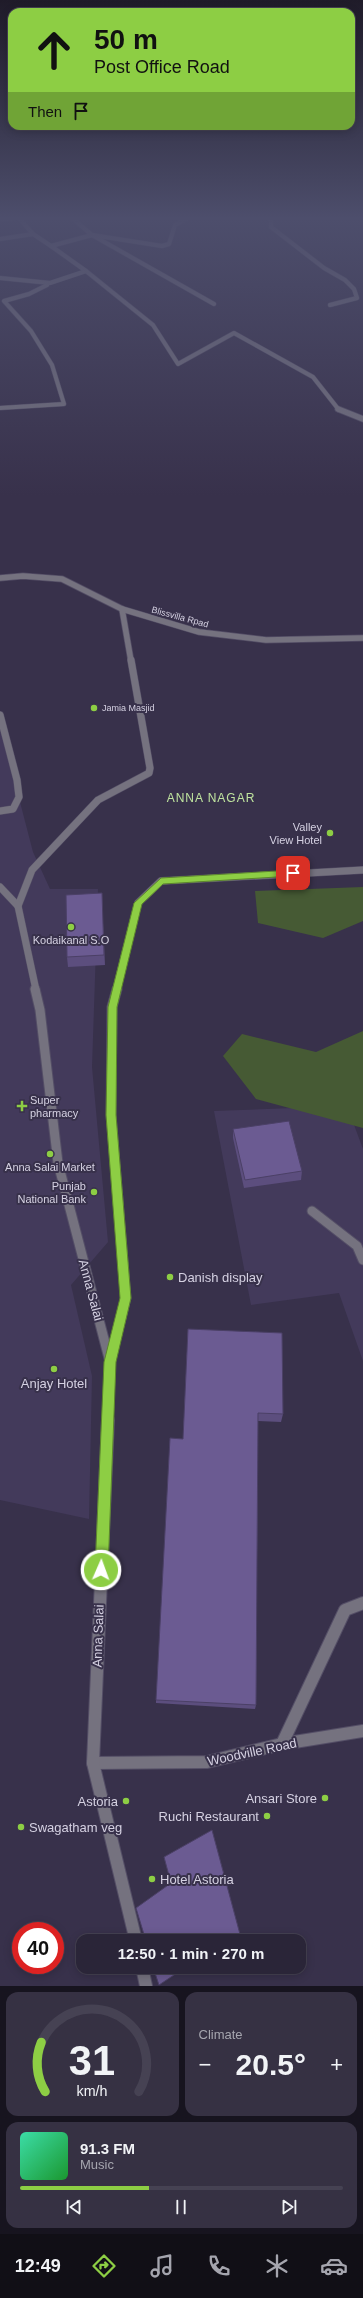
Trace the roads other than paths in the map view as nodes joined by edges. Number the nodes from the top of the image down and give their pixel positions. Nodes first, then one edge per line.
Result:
1 (11, 311) edge
2 (137, 311) edge
3 (0, 408) edge
4 (363, 419) edge
5 (0, 578) edge
6 (122, 609) junction
7 (360, 638) edge
8 (363, 645) edge
9 (0, 715) edge
10 (0, 810) edge
11 (363, 870) edge
12 (0, 887) edge
13 (18, 906) junction
14 (312, 1210) dead end
15 (363, 1260) edge
16 (110, 1362) junction
17 (363, 1603) edge
18 (363, 1731) edge
19 (282, 1744) junction
20 (93, 1763) junction
21 (134, 1934) edge
22 (143, 1974) edge
23 (146, 1986) edge

1 - 3 street
2 - 4 street
5 - 6 street, Blissvilla Rpad
6 - 7 street, Blissvilla Rpad
6 - 13 street
7 - 8 street
9 - 10 street
11 - 16 street
12 - 13 street
13 - 16 street, Anna Salai
14 - 15 street
16 - 20 street, Anna Salai
17 - 19 street
18 - 19 street, Woodville Road
19 - 20 street, Woodville Road
20 - 21 street, Anna Salai
22 - 23 street

